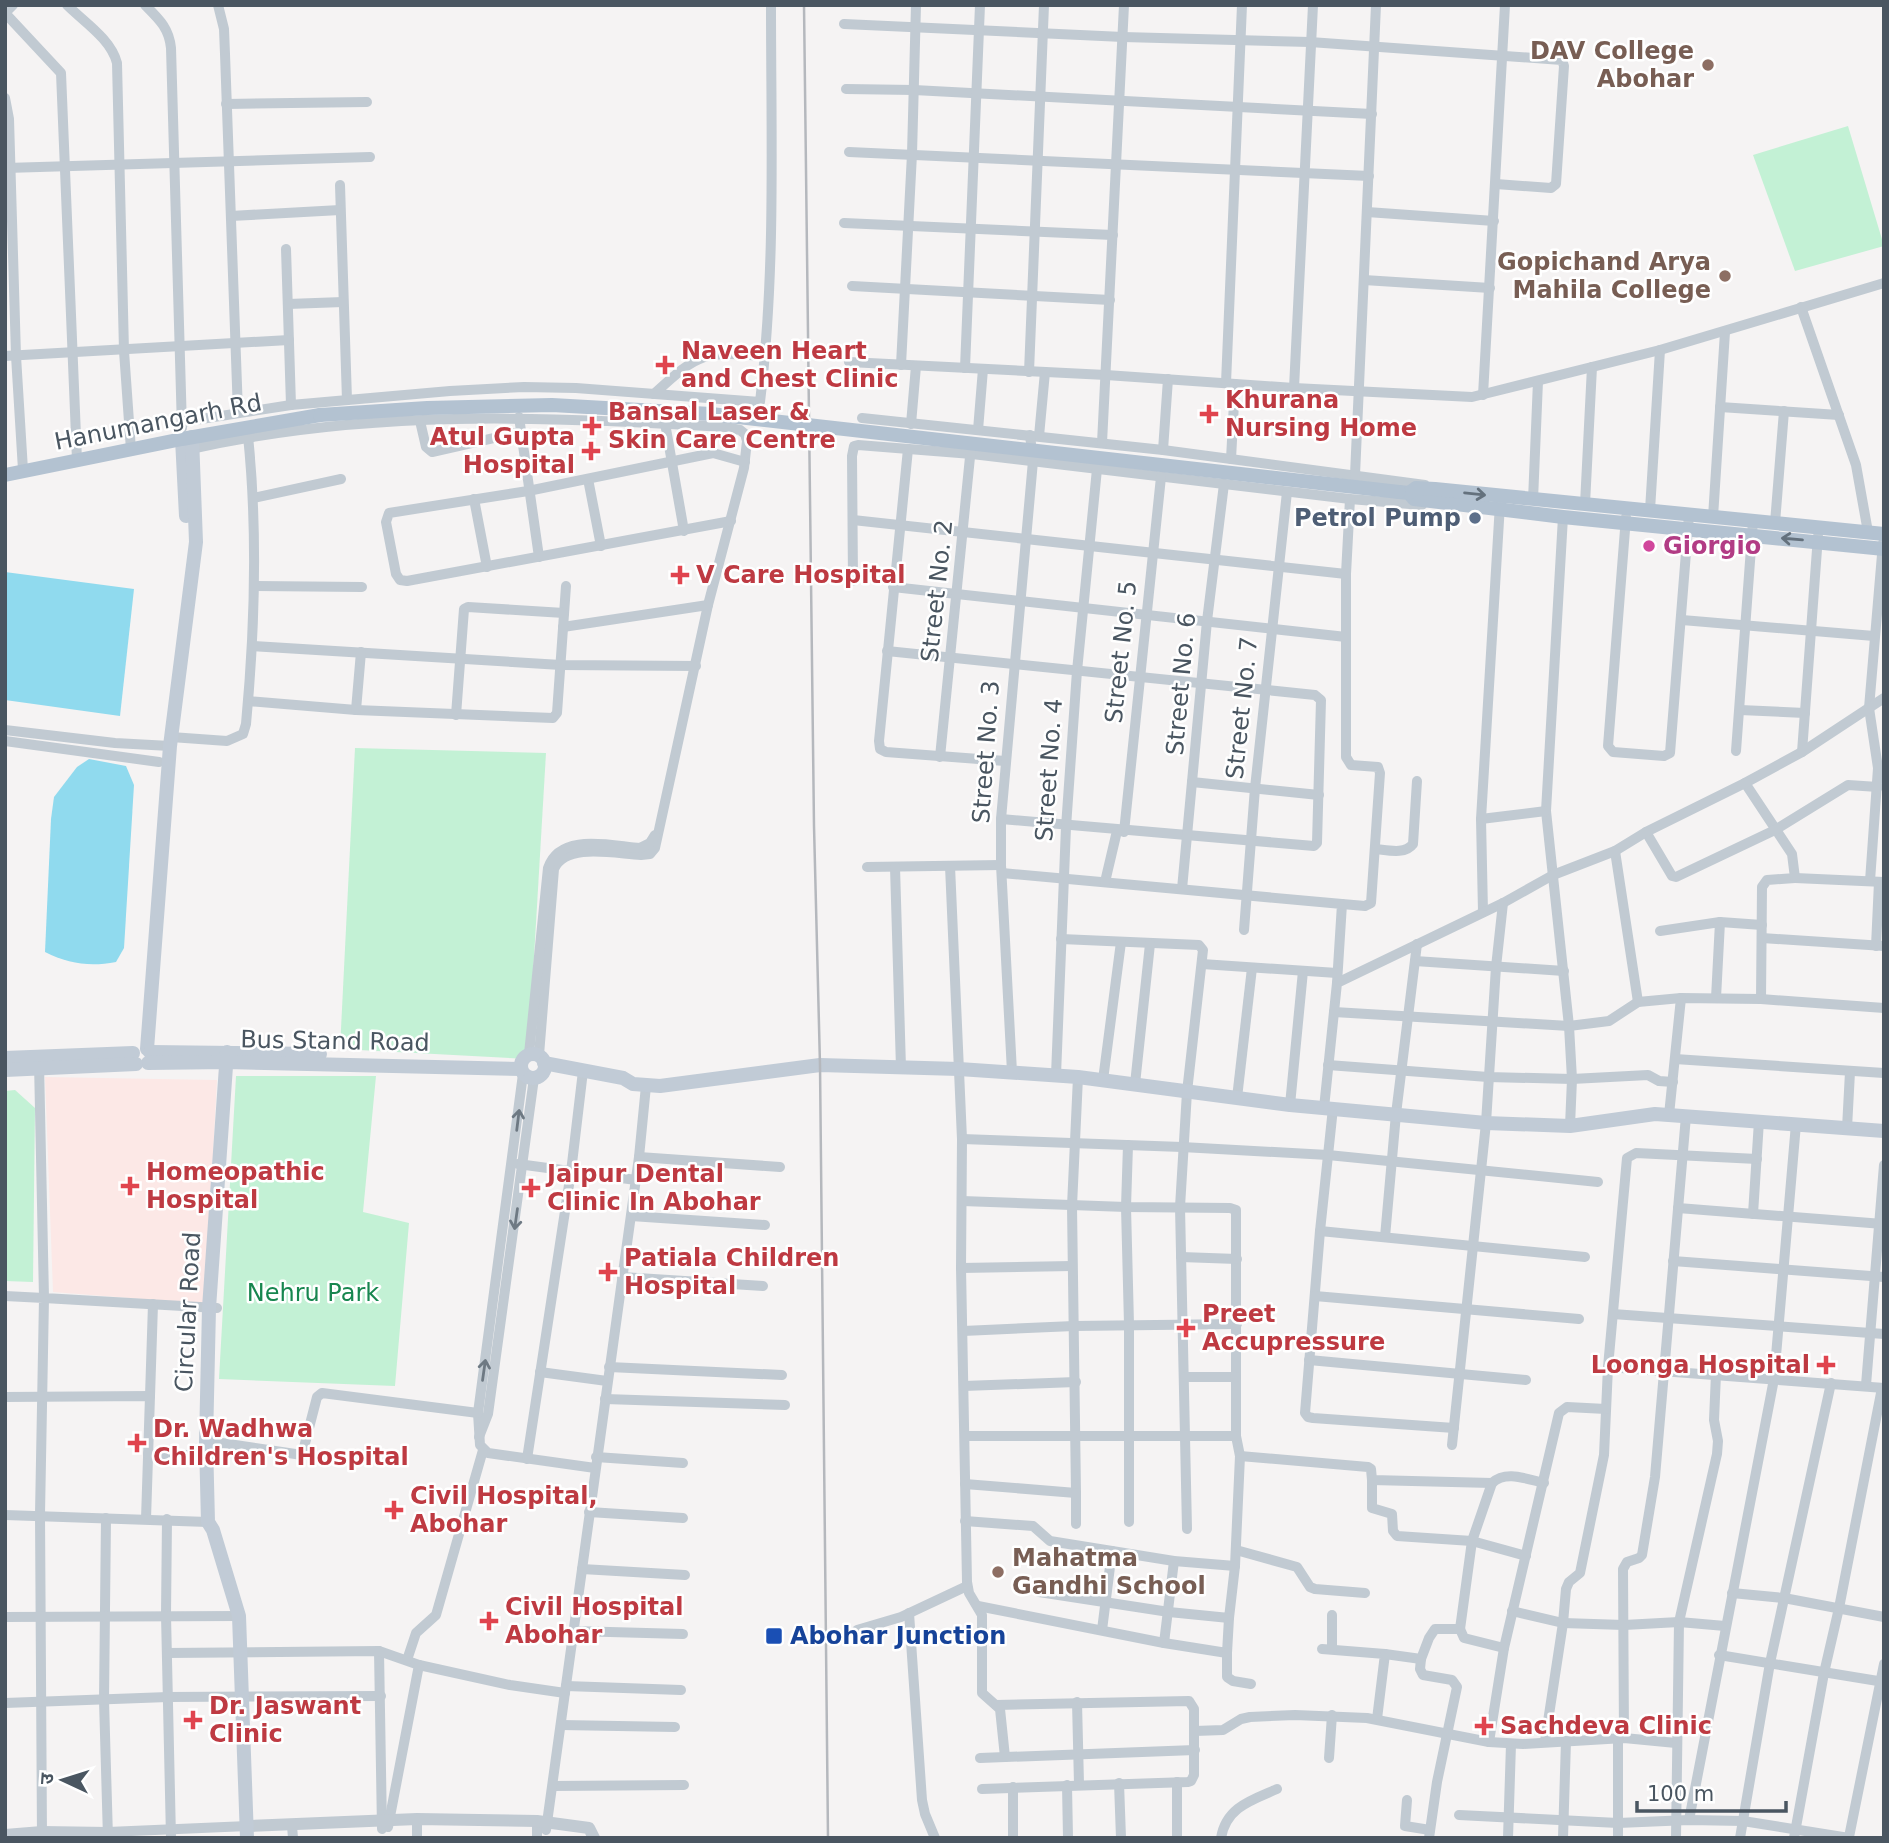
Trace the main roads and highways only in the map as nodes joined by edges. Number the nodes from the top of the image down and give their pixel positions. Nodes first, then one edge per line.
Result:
1 (188, 444) junction
2 (5, 475) edge
3 (1500, 503) junction
4 (1626, 515) junction
5 (1688, 522) junction
6 (1753, 528) junction
7 (1818, 534) junction
8 (1883, 542) edge
9 (167, 743) junction
10 (142, 1055) junction
11 (231, 1057) junction
12 (5, 1058) edge
13 (39, 1062) junction
14 (5, 1070) edge
15 (1884, 1131) edge
16 (248, 1833) edge

1 - 2 main road, Hanumangarh Rd
1 - 3 main road, Hanumangarh Rd, bridge
1 - 9 main road
3 - 4 main road
3 - 4 main road
4 - 5 main road
4 - 5 main road
5 - 6 main road
5 - 6 main road
7 -> 6 main road
6 - 7 main road
7 - 8 main road
7 - 8 main road
9 - 10 main road
9 - 10 main road
10 - 11 main road, Bus Stand Road
10 - 13 main road, Bus Stand Road
11 - 15 main road, Bus Stand Road
11 - 16 main road, Circular Road
12 - 13 main road, Bus Stand Road
13 - 14 main road, Bus Stand Road

